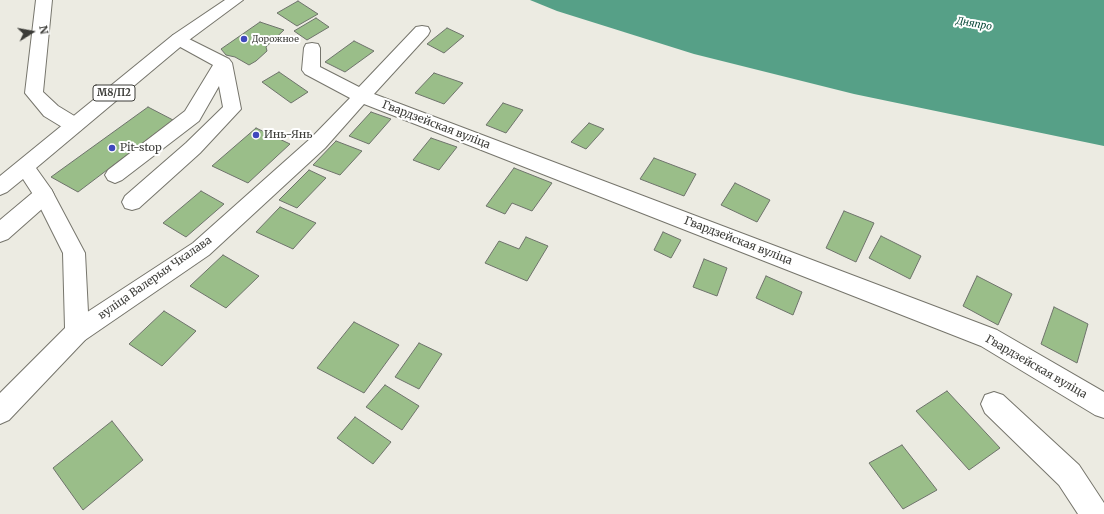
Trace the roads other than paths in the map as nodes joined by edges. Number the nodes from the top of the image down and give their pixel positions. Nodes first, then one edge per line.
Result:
1 (44, 0) edge
2 (235, 0) edge
3 (422, 31) dead end
4 (179, 39) junction
5 (312, 48) dead end
6 (223, 63) junction
7 (363, 97) junction
8 (74, 125) junction
9 (25, 167) junction
10 (115, 175) dead end
11 (0, 187) edge
12 (44, 195) junction
13 (132, 202) dead end
14 (0, 233) edge
15 (77, 332) junction
16 (994, 404) dead end
17 (1104, 406) edge
18 (0, 410) edge
19 (1095, 514) edge

1 - 8 street
2 - 4 street, М8/П2
3 - 7 street, вуліца Валерыя Чкалава
4 - 6 street
4 - 8 street, М8/П2
5 - 7 street, Гвардзейская вуліца
6 - 10 street
6 - 13 street
7 - 15 street, вуліца Валерыя Чкалава
7 - 17 street, Гвардзейская вуліца
8 - 9 street, М8/П2
9 - 11 street, М8/П2
9 - 12 street
12 - 14 street
12 - 15 street
15 - 18 street, вуліца Валерыя Чкалава
16 - 19 street

